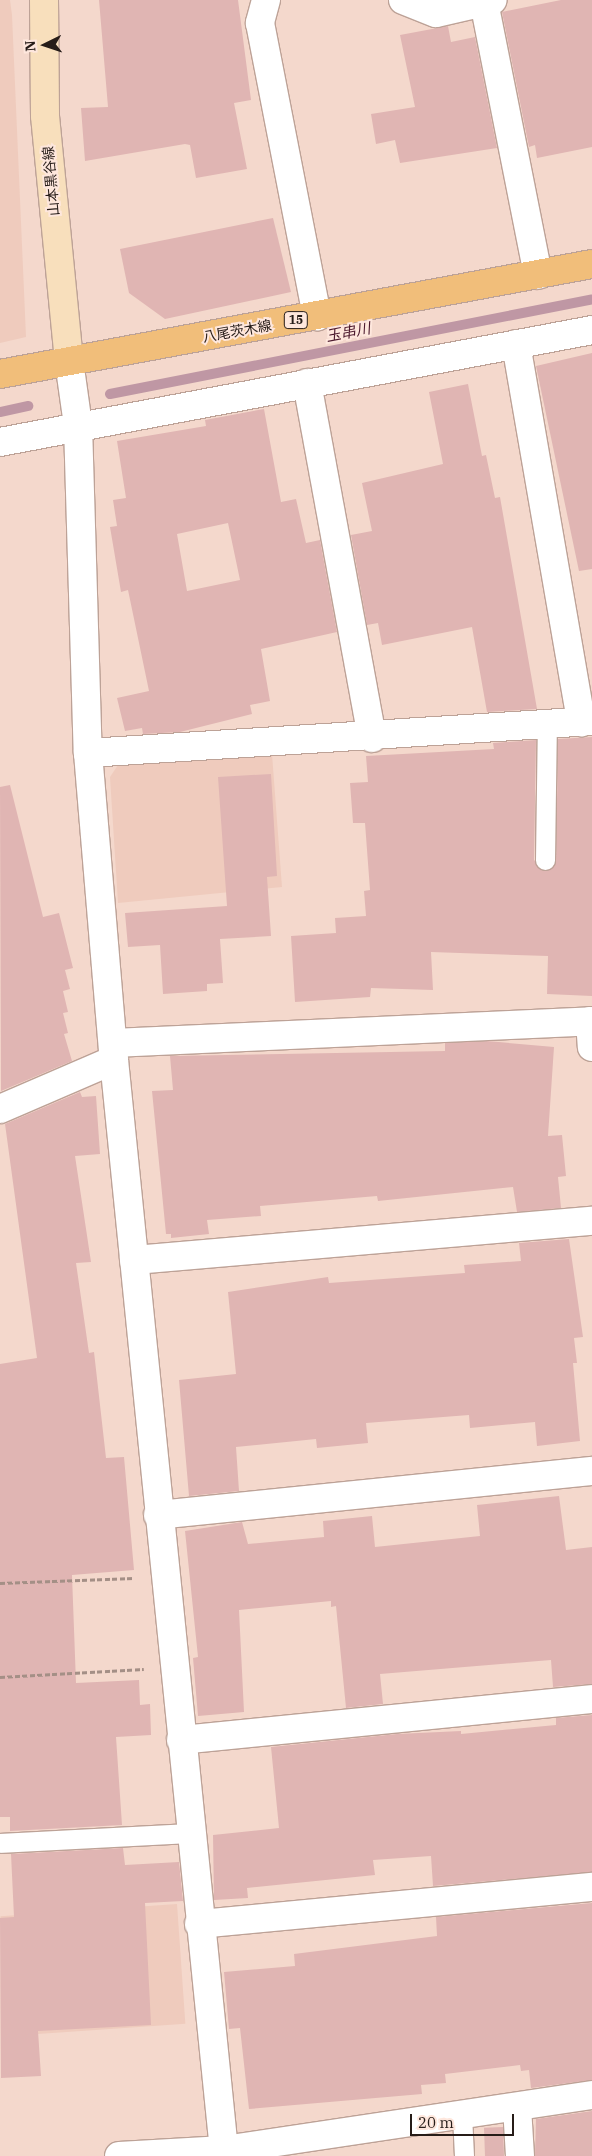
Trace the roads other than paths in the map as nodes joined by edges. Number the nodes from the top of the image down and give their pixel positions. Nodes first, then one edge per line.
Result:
1 (44, 0) edge
2 (266, 0) edge
3 (403, 0) edge
4 (488, 1) edge
5 (592, 264) edge
6 (538, 275) junction
7 (317, 317) junction
8 (592, 330) edge
9 (516, 344) junction
10 (69, 361) junction
11 (0, 374) edge
12 (307, 383) junction
13 (78, 425) junction
14 (0, 442) edge
15 (587, 722) edge
16 (547, 725) junction
17 (372, 738) junction
18 (88, 753) junction
19 (545, 860) dead end
20 (591, 1030) edge
21 (114, 1052) junction
22 (0, 1109) edge
23 (592, 1221) edge
24 (134, 1260) junction
25 (592, 1471) edge
26 (158, 1515) junction
27 (592, 1699) edge
28 (181, 1740) junction
29 (190, 1833) junction
30 (0, 1843) edge
31 (592, 1887) edge
32 (199, 1924) junction
33 (592, 2095) edge
34 (517, 2107) junction
35 (462, 2115) junction
36 (227, 2153) edge
37 (119, 2156) edge
38 (464, 2156) edge
39 (520, 2156) edge

1 - 10 main road, 山本黒谷線
2 - 7 street
3 - 4 street
4 - 6 street
5 - 6 main road, 八尾茨木線 / 15
6 - 7 main road, 八尾茨木線 / 15
7 - 10 main road, 八尾茨木線 / 15
8 - 9 street
9 - 12 street
9 - 15 street
10 - 11 main road, 八尾茨木線 / 15
10 - 13 street
12 - 13 street
12 - 17 street
13 - 14 street
13 - 18 street
15 - 16 street
16 - 17 street
16 - 19 lane
17 - 18 street
18 - 21 street
20 - 21 street
21 - 22 street
21 - 24 street
23 - 24 street
24 - 26 street
25 - 26 street
26 - 28 street
27 - 28 street
28 - 29 street
29 - 30 lane
29 - 32 street
31 - 32 street
32 - 36 street
33 - 34 street
34 - 35 street
34 - 39 street
35 - 36 street
35 - 38 lane
36 - 37 street

